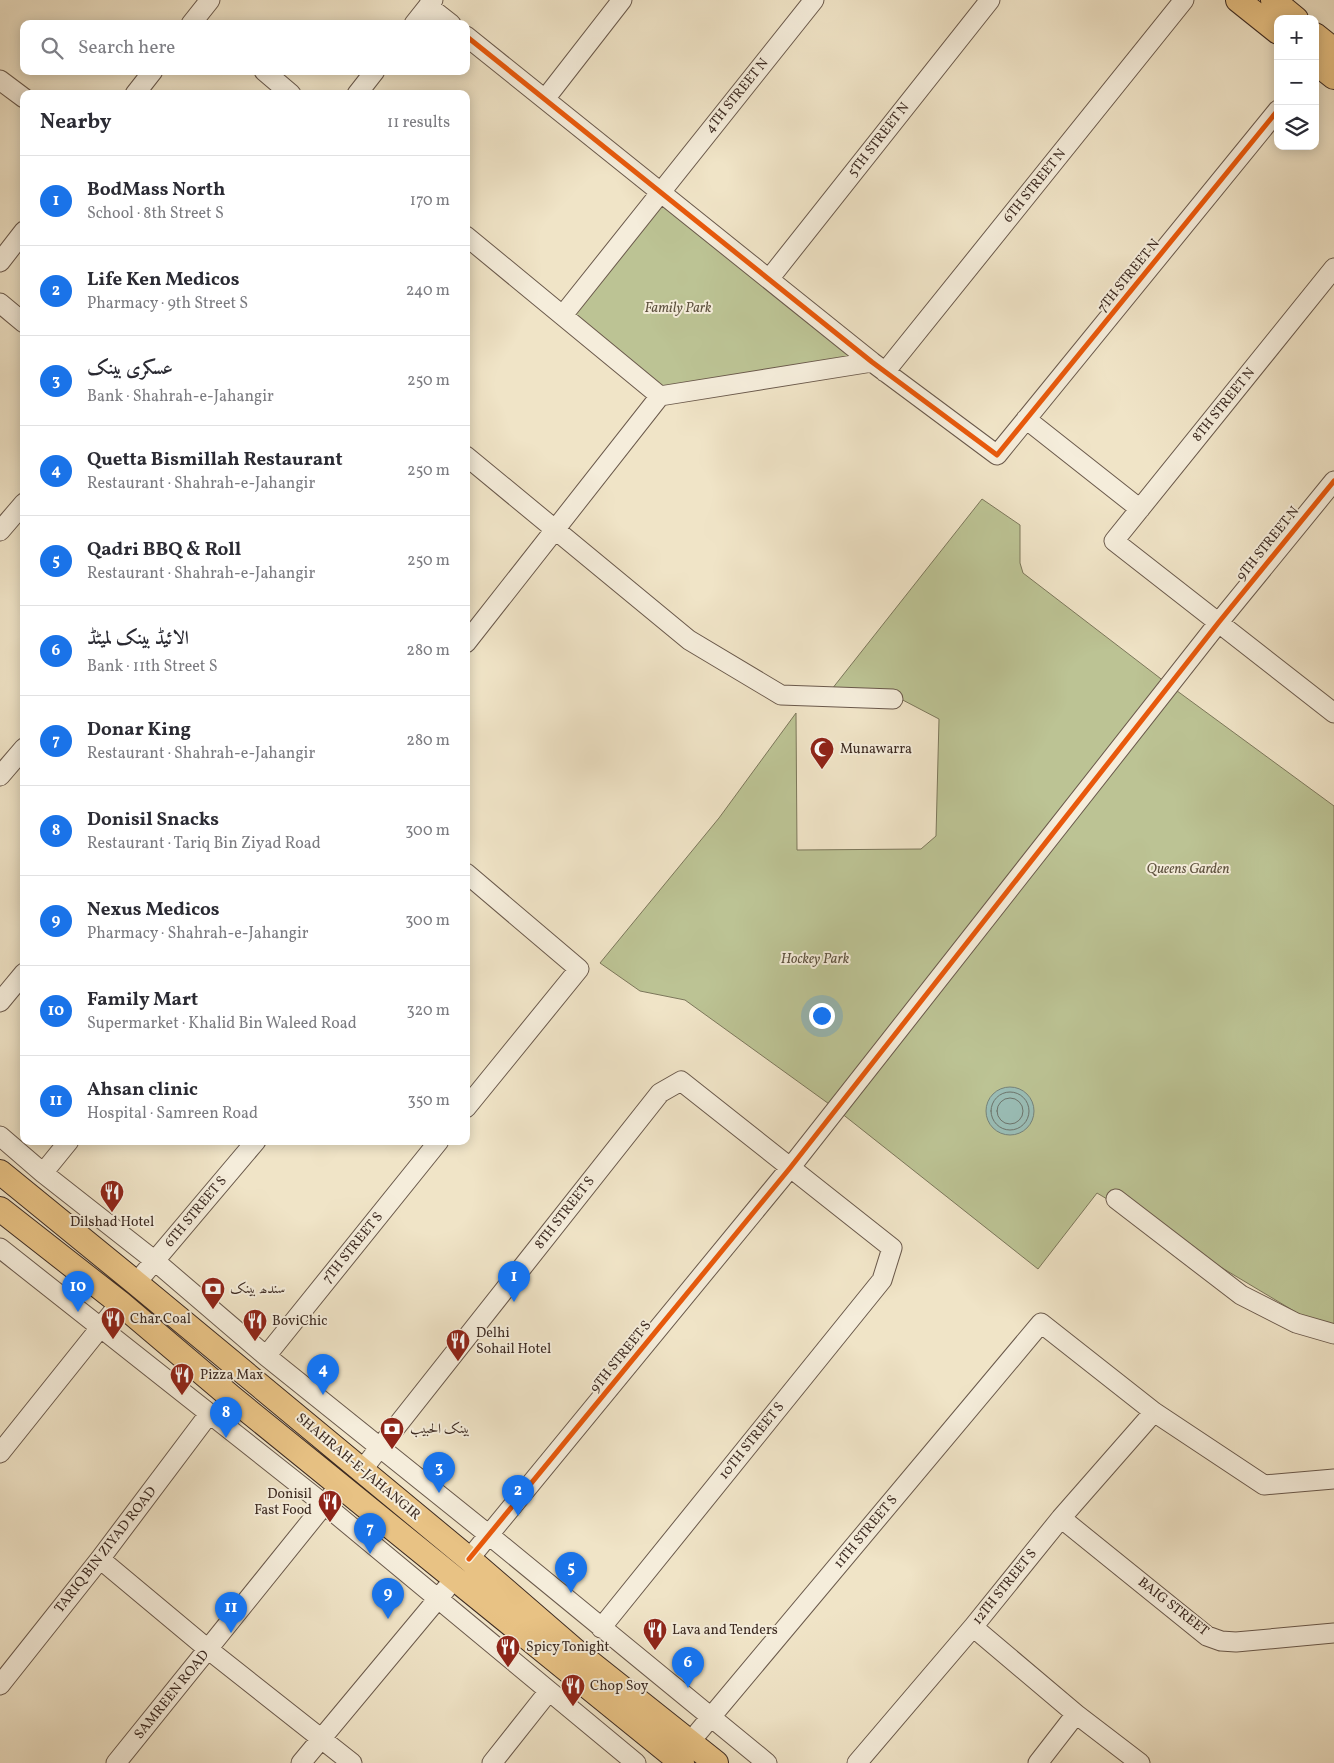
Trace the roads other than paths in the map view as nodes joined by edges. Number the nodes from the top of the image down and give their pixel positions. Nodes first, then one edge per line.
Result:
1 (210, 0) edge
2 (622, 0) edge
3 (814, 0) edge
4 (990, 0) edge
5 (1184, 0) edge
6 (1238, 0) edge
7 (1273, 0) edge
8 (431, 3) edge
9 (1291, 15) edge
10 (199, 20) edge
11 (417, 20) edge
12 (447, 20) edge
13 (1274, 29) edge
14 (470, 39) edge
15 (1319, 49) edge
16 (1323, 63) edge
17 (150, 75) edge
18 (269, 75) edge
19 (373, 75) edge
20 (0, 80) edge
21 (137, 90) edge
22 (286, 90) edge
23 (360, 90) edge
24 (20, 95) edge
25 (545, 99) junction
26 (1274, 115) edge
27 (661, 192) junction
28 (20, 236) edge
29 (470, 239) edge
30 (0, 262) edge
31 (1334, 268) edge
32 (769, 279) junction
33 (0, 303) edge
34 (563, 315) junction
35 (20, 320) edge
36 (879, 367) junction
37 (660, 396) junction
38 (1026, 419) junction
39 (470, 459) edge
40 (1334, 481) edge
41 (1140, 509) junction
42 (20, 512) edge
43 (555, 528) junction
44 (0, 532) edge
45 (1219, 622) junction
46 (470, 638) edge
47 (893, 699) dead end
48 (1334, 713) edge
49 (20, 753) edge
50 (0, 776) edge
51 (470, 884) edge
52 (20, 979) edge
53 (0, 1002) edge
54 (470, 1103) edge
55 (0, 1136) edge
56 (66, 1145) edge
57 (253, 1145) edge
58 (436, 1145) edge
59 (790, 1168) junction
60 (0, 1172) edge
61 (43, 1173) junction
62 (1116, 1199) dead end
63 (0, 1209) edge
64 (0, 1248) edge
65 (155, 1261) junction
66 (136, 1283) junction
67 (120, 1303) junction
68 (100, 1327) junction
69 (1334, 1334) edge
70 (266, 1356) junction
71 (1154, 1412) junction
72 (209, 1414) junction
73 (379, 1448) junction
74 (0, 1453) edge
75 (362, 1470) junction
76 (1334, 1478) edge
77 (340, 1486) junction
78 (325, 1505) junction
79 (1061, 1518) junction
80 (489, 1535) junction
81 (100, 1560) junction
82 (469, 1560) junction
83 (456, 1578) junction
84 (439, 1598) junction
85 (973, 1627) junction
86 (600, 1628) junction
87 (1334, 1633) edge
88 (209, 1650) junction
89 (0, 1685) edge
90 (549, 1691) junction
91 (1076, 1714) junction
92 (711, 1718) junction
93 (321, 1738) junction
94 (686, 1753) edge
95 (116, 1763) edge
96 (301, 1763) edge
97 (352, 1763) edge
98 (492, 1763) edge
99 (636, 1763) edge
100 (716, 1763) edge
101 (767, 1763) edge
102 (857, 1763) edge
103 (1038, 1763) edge
104 (1140, 1763) edge

1 - 10 street
2 - 25 street
3 - 27 street, 4TH STREET N
4 - 32 street, 5TH STREET N
5 - 36 street, 6TH STREET N
6 - 13 main road
7 - 9 main road
8 - 11 street
8 - 12 street
14 - 25 street
15 - 16 main road
17 - 21 street
18 - 22 street
19 - 23 street
20 - 24 street
25 - 27 street
26 - 38 street, 7TH STREET N
27 - 32 street
27 - 34 street, 4TH STREET N
28 - 30 street
29 - 34 street
31 - 41 street, 8TH STREET N
32 - 36 street
33 - 35 street
34 - 37 street
36 - 37 street
36 - 38 street, 7TH STREET N
37 - 43 street
38 - 41 street
39 - 43 street
40 - 45 street, 9TH STREET N
41 - 45 street, 8TH STREET N
42 - 44 street
43 - 46 street
43 - 47 street
45 - 48 street
45 - 59 street, 9TH STREET N
49 - 50 street
51 - 54 street
52 - 53 street
55 - 61 street
56 - 61 street
57 - 65 street, 6TH STREET S
58 - 70 street, 7TH STREET S
59 - 73 street, 8TH STREET S
59 - 80 street, 9TH STREET S
59 - 86 street, 10TH STREET S
60 - 66 main road, SHAHRAH-E-JAHANGIR
61 - 65 street
62 - 69 street
63 - 67 main road, SHAHRAH-E-JAHANGIR
64 - 68 street
65 - 66 street, 6TH STREET S
65 - 70 street
66 - 75 main road, SHAHRAH-E-JAHANGIR
67 - 68 street
67 - 77 main road, SHAHRAH-E-JAHANGIR
68 - 72 street
68 - 74 street
70 - 73 street
71 - 76 street
71 - 79 street, 12TH STREET S
71 - 92 street, 11TH STREET S
72 - 78 street
72 - 81 street, TARIQ BIN ZIYAD ROAD
73 - 75 street, 8TH STREET S
73 - 80 street
75 - 82 main road, SHAHRAH-E-JAHANGIR
77 - 78 street, SAMREEN ROAD
77 - 83 main road, SHAHRAH-E-JAHANGIR
78 - 84 street
78 - 88 street, SAMREEN ROAD
79 - 85 street, 12TH STREET S
79 - 87 street, BAIG STREET
80 - 82 street, 9TH STREET S
80 - 86 street
81 - 88 street
81 - 89 street, TARIQ BIN ZIYAD ROAD
82 - 94 main road, SHAHRAH-E-JAHANGIR
83 - 84 street
83 - 94 main road, SHAHRAH-E-JAHANGIR
84 - 90 street
84 - 93 street
85 - 91 street
85 - 102 street, 12TH STREET S
86 - 92 street
88 - 93 street
88 - 95 street, SAMREEN ROAD
90 - 98 street
90 - 99 street
91 - 103 street
91 - 104 street
92 - 94 street, 11TH STREET S
92 - 101 street
93 - 96 street
93 - 97 street
94 - 100 main road, SHAHRAH-E-JAHANGIR

